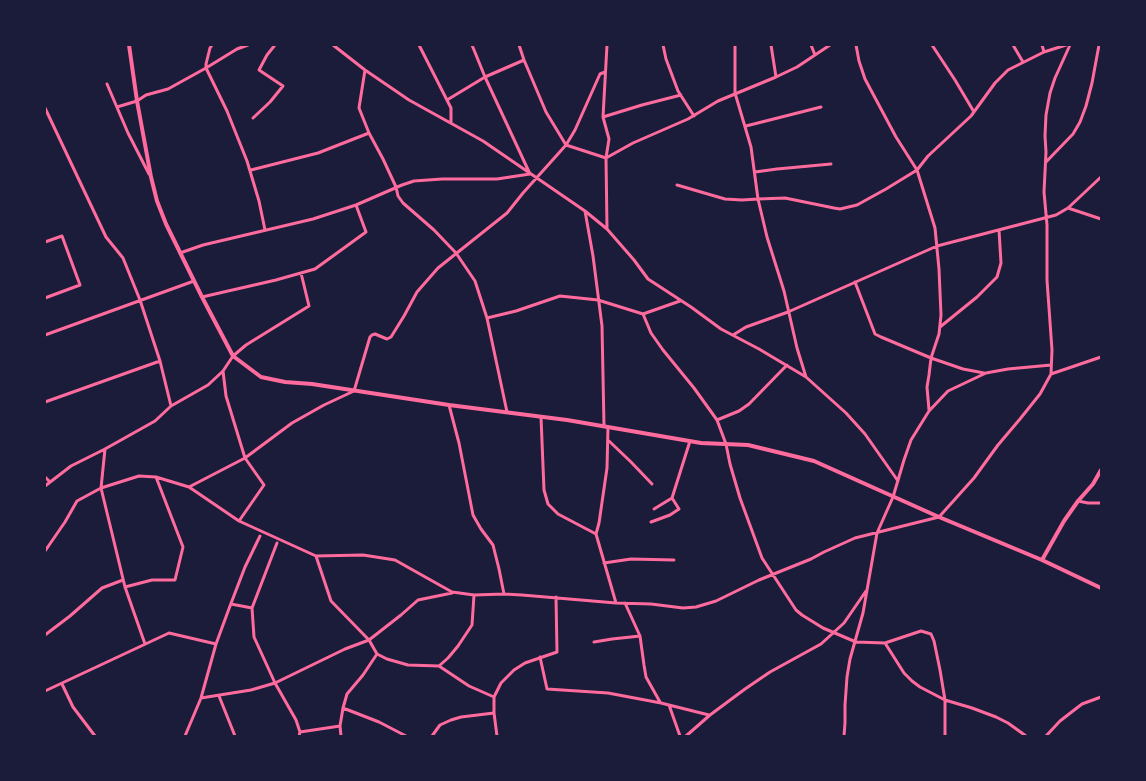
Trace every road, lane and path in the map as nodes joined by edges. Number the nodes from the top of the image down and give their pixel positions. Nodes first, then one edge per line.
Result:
1 (129, 45) edge
2 (248, 45) edge
3 (275, 45) edge
4 (333, 45) edge
5 (419, 45) edge
6 (472, 45) edge
7 (519, 45) edge
8 (608, 45) edge
9 (663, 45) edge
10 (735, 45) edge
11 (771, 45) edge
12 (811, 45) edge
13 (830, 45) edge
14 (856, 45) edge
15 (932, 45) edge
16 (1013, 45) edge
17 (1042, 45) edge
18 (1068, 45) edge
19 (1098, 45) edge
20 (210, 46) edge
21 (1044, 52) junction
22 (815, 55) junction
23 (524, 60) junction
24 (1023, 62) junction
25 (206, 68) junction
26 (365, 70) junction
27 (605, 72) junction
28 (485, 77) junction
29 (776, 77) junction
30 (107, 84) dead end
31 (735, 93) junction
32 (681, 96) junction
33 (447, 100) junction
34 (137, 101) junction
35 (117, 107) junction
36 (821, 107) dead end
37 (45, 108) edge
38 (974, 112) junction
39 (604, 116) junction
40 (694, 116) junction
41 (253, 118) dead end
42 (451, 122) junction
43 (746, 126) junction
44 (369, 133) junction
45 (566, 146) junction
46 (606, 158) junction
47 (1046, 162) junction
48 (830, 164) dead end
49 (251, 170) junction
50 (917, 170) junction
51 (755, 172) junction
52 (530, 174) junction
53 (151, 177) junction
54 (1101, 177) edge
55 (536, 178) junction
56 (678, 185) dead end
57 (396, 188) junction
58 (758, 198) junction
59 (356, 205) junction
60 (1068, 208) junction
61 (585, 211) junction
62 (1046, 218) junction
63 (1101, 219) edge
64 (607, 229) junction
65 (265, 230) junction
66 (999, 230) junction
67 (45, 242) edge
68 (938, 246) junction
69 (180, 253) junction
70 (456, 254) junction
71 (301, 273) junction
72 (194, 281) junction
73 (855, 282) junction
74 (202, 297) junction
75 (45, 298) edge
76 (140, 300) junction
77 (598, 300) junction
78 (680, 301) junction
79 (788, 312) junction
80 (643, 314) junction
81 (487, 318) junction
82 (940, 328) junction
83 (45, 335) edge
84 (732, 335) junction
85 (233, 356) junction
86 (932, 358) junction
87 (1101, 358) edge
88 (160, 361) junction
89 (787, 365) junction
90 (1051, 365) junction
91 (223, 371) junction
92 (986, 373) junction
93 (1051, 374) junction
94 (806, 377) junction
95 (354, 391) junction
96 (45, 402) edge
97 (449, 405) junction
98 (171, 406) junction
99 (929, 411) junction
100 (507, 412) junction
101 (541, 417) junction
102 (717, 420) junction
103 (606, 427) junction
104 (608, 441) junction
105 (690, 441) junction
106 (726, 444) junction
107 (105, 449) junction
108 (245, 458) junction
109 (1101, 470) edge
110 (45, 477) edge
111 (156, 477) junction
112 (50, 482) junction
113 (898, 482) junction
114 (652, 484) dead end
115 (45, 486) edge
116 (189, 487) junction
117 (101, 488) junction
118 (893, 497) junction
119 (672, 498) junction
120 (1078, 501) junction
121 (1101, 503) edge
122 (654, 509) dead end
123 (939, 517) junction
124 (239, 521) junction
125 (651, 522) dead end
126 (878, 533) junction
127 (596, 534) junction
128 (260, 536) dead end
129 (277, 543) dead end
130 (45, 551) edge
131 (316, 556) junction
132 (674, 560) dead end
133 (1042, 560) junction
134 (604, 563) junction
135 (772, 574) junction
136 (124, 580) junction
137 (125, 587) junction
138 (1101, 588) edge
139 (867, 589) junction
140 (452, 592) junction
141 (504, 594) junction
142 (474, 595) junction
143 (556, 597) junction
144 (616, 603) junction
145 (625, 603) junction
146 (231, 604) junction
147 (252, 608) junction
148 (834, 633) junction
149 (45, 635) edge
150 (640, 636) junction
151 (369, 640) junction
152 (594, 642) dead end
153 (856, 642) junction
154 (885, 643) junction
155 (145, 644) junction
156 (216, 644) junction
157 (377, 654) junction
158 (540, 657) junction
159 (439, 666) junction
160 (275, 683) junction
161 (62, 684) junction
162 (45, 691) edge
163 (219, 696) junction
164 (494, 697) junction
165 (1101, 697) edge
166 (201, 698) junction
167 (945, 700) junction
168 (661, 703) junction
169 (668, 705) junction
170 (343, 708) junction
171 (494, 713) junction
172 (710, 715) junction
173 (340, 726) junction
174 (300, 734) edge
175 (946, 735) edge
176 (95, 736) edge
177 (185, 736) edge
178 (235, 736) edge
179 (341, 736) edge
180 (406, 736) edge
181 (432, 736) edge
182 (497, 736) edge
183 (680, 736) edge
184 (686, 736) edge
185 (844, 736) edge
186 (1026, 736) edge
187 (1046, 736) edge

1 - 34 street
2 - 25 street
3 - 41 street
4 - 26 street
5 - 33 street
6 - 28 street
7 - 23 street
8 - 27 street
9 - 32 street
10 - 31 street
11 - 29 street
12 - 22 street
13 - 22 street
14 - 50 street
15 - 38 street
16 - 24 street
17 - 21 street
18 - 21 street
18 - 47 street
19 - 47 street
20 - 25 street
21 - 24 street
22 - 29 street
23 - 28 street
23 - 45 street
24 - 38 street
25 - 34 street
25 - 49 street
26 - 42 street
26 - 44 street
27 - 39 street
27 - 45 street
28 - 33 street
28 - 52 street
29 - 31 street
30 - 35 street
31 - 40 street
31 - 43 street
32 - 39 street
32 - 40 street
33 - 42 street
34 - 35 street
34 - 53 street
35 - 53 street
36 - 43 street
37 - 76 street
38 - 50 street
39 - 46 street
40 - 46 street
42 - 52 street
43 - 51 street
44 - 49 street
44 - 57 street
45 - 46 street
45 - 55 street
46 - 64 street
47 - 62 street
48 - 51 street
49 - 65 street
50 - 58 street
50 - 68 street
51 - 58 street
52 - 55 street
52 - 57 street
53 - 69 street
54 - 60 street
55 - 61 street
55 - 70 street
56 - 58 street
57 - 59 street
57 - 70 street
58 - 79 street
59 - 65 street
59 - 71 street
60 - 62 street
60 - 63 street
61 - 64 street
61 - 77 street
62 - 66 street
62 - 90 street
64 - 78 street
65 - 69 street
66 - 68 street
66 - 82 street
67 - 75 street
68 - 73 street
68 - 82 street
69 - 72 street
70 - 81 street
70 - 95 street
71 - 74 street
71 - 85 street
72 - 74 street
72 - 76 street
73 - 79 street
73 - 86 street
74 - 85 street
76 - 83 street
76 - 88 street
77 - 80 street
77 - 81 street
77 - 103 street
78 - 80 street
78 - 84 street
79 - 84 street
79 - 94 street
80 - 102 street
81 - 100 street
82 - 86 street
84 - 89 street
85 - 91 street
85 - 95 street
86 - 92 street
86 - 99 street
87 - 93 street
88 - 96 street
88 - 98 street
89 - 94 street
89 - 102 street
90 - 92 street
90 - 93 street
91 - 98 street
91 - 108 street
92 - 99 street
93 - 123 street
94 - 113 street
95 - 97 street
95 - 108 street
97 - 100 street
97 - 141 street
98 - 107 street
99 - 113 street
100 - 101 street
101 - 103 street
101 - 127 street
102 - 106 street
103 - 104 street
103 - 105 street
104 - 114 street
104 - 127 street
105 - 106 street
105 - 119 street
106 - 118 street
106 - 135 street
107 - 112 street
107 - 117 street
108 - 116 street
108 - 124 street
109 - 120 street
110 - 112 street
111 - 116 street
111 - 117 street
111 - 137 street
112 - 115 street
113 - 118 street
116 - 124 street
117 - 130 street
117 - 136 street
118 - 123 street
118 - 126 street
119 - 122 street
119 - 125 street
120 - 121 street
120 - 133 street
123 - 126 street
123 - 133 street
124 - 131 street
126 - 135 street
126 - 139 street
127 - 134 street
128 - 146 street
129 - 147 street
131 - 140 street
131 - 151 street
132 - 134 street
133 - 138 street
134 - 144 street
135 - 145 street
135 - 148 street
136 - 137 street
136 - 149 street
137 - 155 street
139 - 148 street
139 - 153 street
140 - 142 street
140 - 151 street
141 - 142 street
141 - 143 street
142 - 159 street
143 - 144 street
143 - 158 street
144 - 145 street
145 - 150 street
146 - 147 street
146 - 156 street
147 - 160 street
148 - 153 street
148 - 172 street
150 - 152 street
150 - 168 street
151 - 157 street
151 - 160 street
153 - 154 street
153 - 185 street
154 - 167 street
154 - 167 street
155 - 156 street
155 - 161 street
156 - 166 street
157 - 159 street
157 - 170 street
158 - 164 street
158 - 168 street
159 - 164 street
160 - 163 street
160 - 174 street
161 - 162 street
161 - 176 street
163 - 166 street
163 - 178 street
164 - 171 street
165 - 187 street
166 - 177 street
167 - 175 street
167 - 186 street
168 - 169 street
169 - 172 street
169 - 183 street
170 - 173 street
170 - 180 street
171 - 181 street
171 - 182 street
172 - 184 street
173 - 174 street
173 - 179 street

